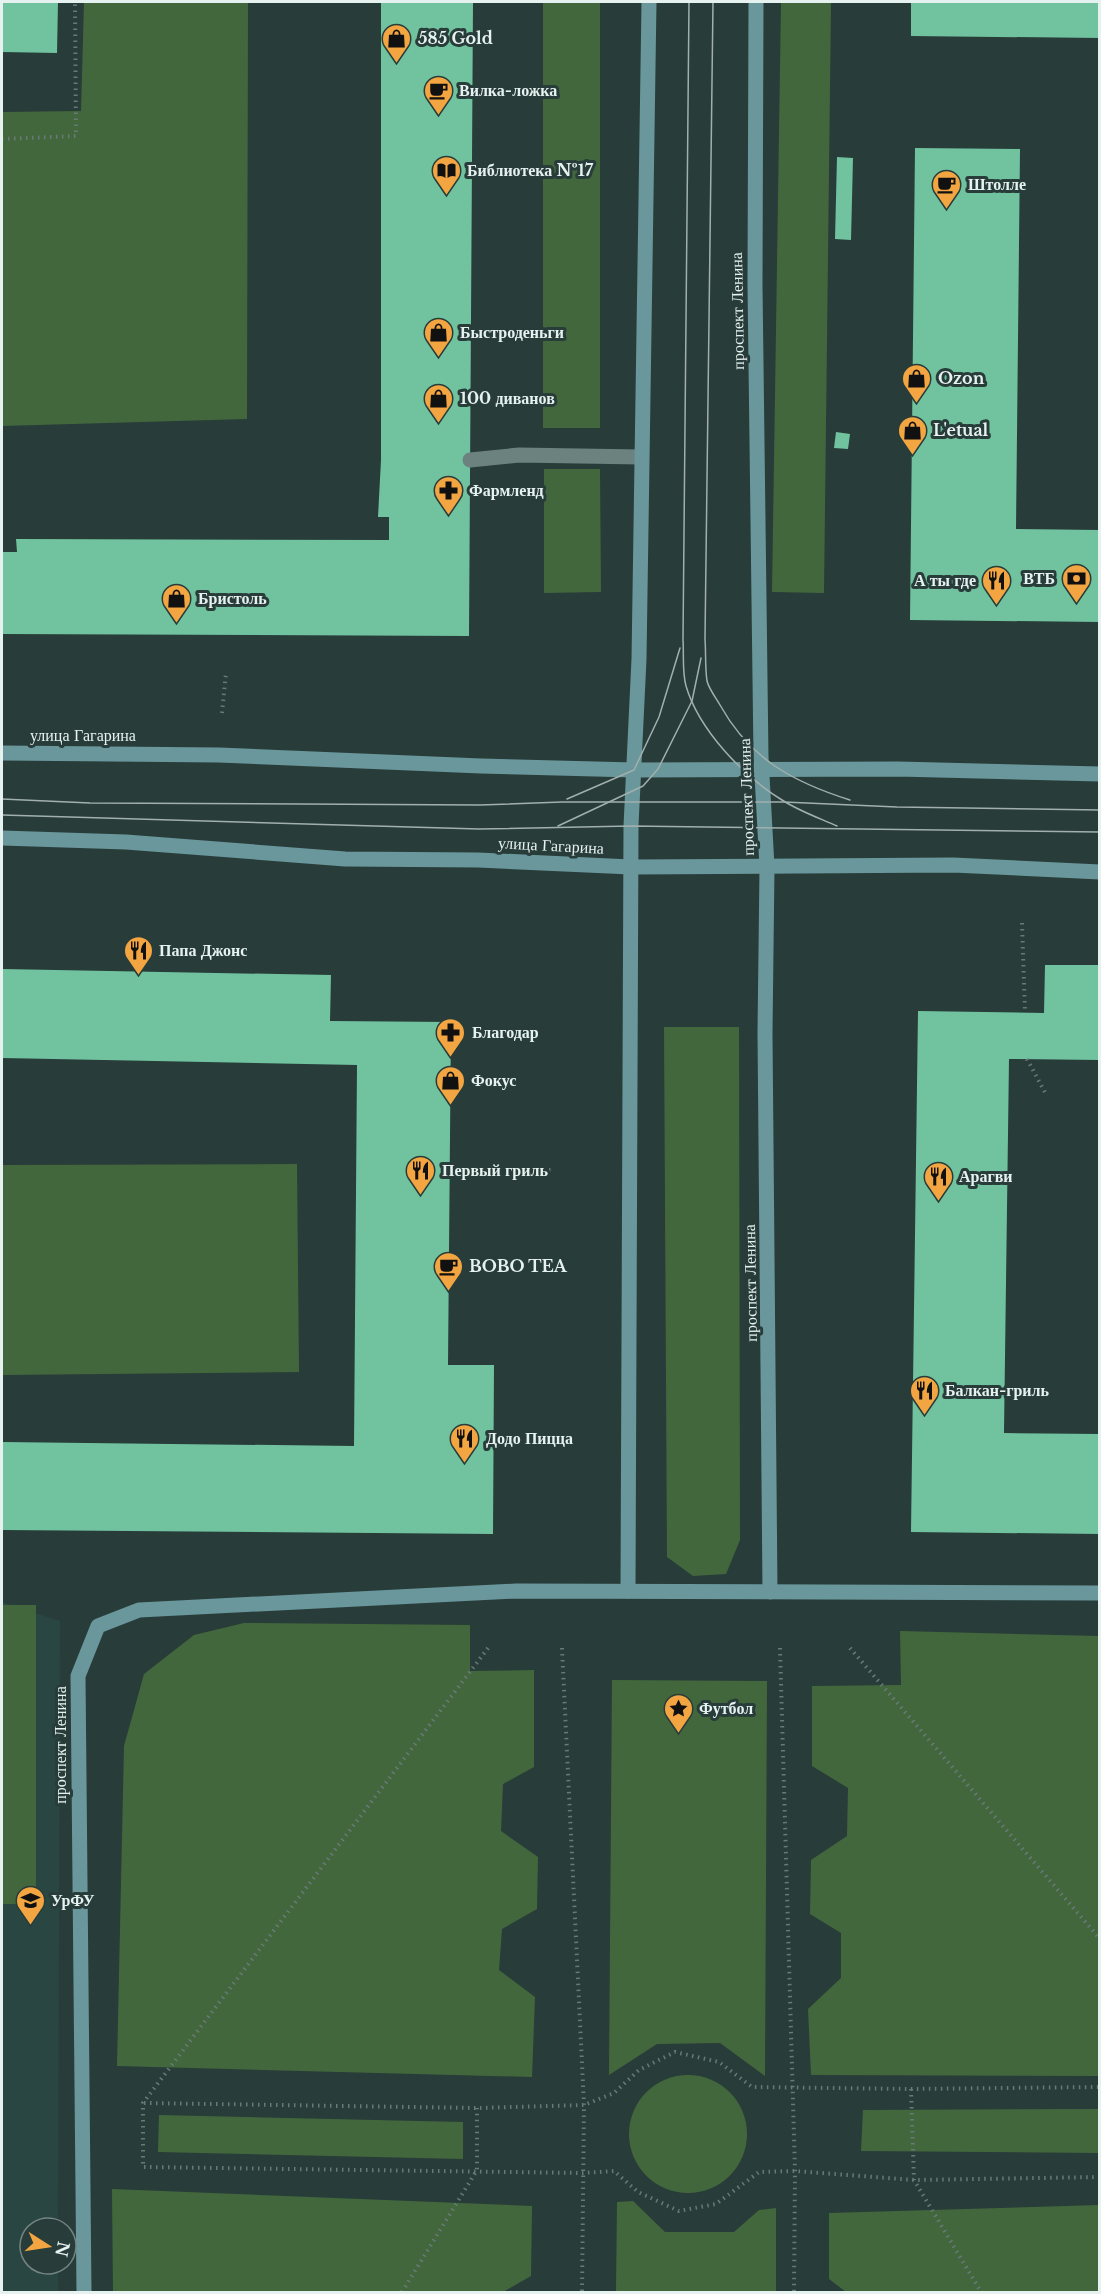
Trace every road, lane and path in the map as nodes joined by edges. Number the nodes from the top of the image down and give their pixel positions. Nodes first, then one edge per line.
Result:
1 (75, 2) edge
2 (649, 2) edge
3 (756, 2) edge
4 (2, 139) edge
5 (641, 457) junction
6 (470, 459) dead end
7 (226, 673) dead end
8 (222, 714) dead end
9 (2, 753) edge
10 (762, 768) junction
11 (634, 770) junction
12 (1100, 774) edge
13 (2, 838) edge
14 (631, 867) junction
15 (767, 867) junction
16 (1100, 872) edge
17 (1022, 923) dead end
18 (1025, 1012) dead end
19 (1027, 1059) dead end
20 (1047, 1096) dead end
21 (513, 1169) dead end
22 (552, 1170) dead end
23 (628, 1591) junction
24 (770, 1592) junction
25 (1100, 1593) edge
26 (488, 1648) dead end
27 (562, 1648) dead end
28 (780, 1648) dead end
29 (850, 1648) dead end
30 (1100, 1940) edge
31 (1100, 2087) edge
32 (792, 2088) junction
33 (911, 2089) junction
34 (143, 2103) junction
35 (584, 2105) junction
36 (477, 2108) junction
37 (477, 2170) junction
38 (795, 2171) junction
39 (582, 2173) junction
40 (1100, 2177) edge
41 (914, 2180) junction
42 (84, 2292) edge
43 (402, 2292) edge
44 (582, 2292) edge
45 (794, 2292) edge
46 (981, 2292) edge

1 - 4 path
2 - 5 main road
3 - 10 main road, проспект Ленина
5 - 6 lane
5 - 11 main road
7 - 8 path
9 - 11 main road, улица Гагарина
10 - 11 main road, улица Гагарина
10 - 12 main road, улица Гагарина
10 - 15 main road, проспект Ленина
11 - 14 main road
13 - 14 main road, улица Гагарина
14 - 15 main road, улица Гагарина
14 - 23 main road
15 - 16 main road, улица Гагарина
15 - 24 main road, проспект Ленина
17 - 18 path
19 - 20 path
21 - 22 path
23 - 24 main road, проспект Ленина
23 - 42 main road, проспект Ленина
24 - 25 main road, проспект Ленина
26 - 34 path
27 - 35 path
28 - 32 path
29 - 30 path
31 - 33 path
32 - 33 path
32 - 35 path
32 - 38 path
33 - 41 path
34 - 36 path
34 - 37 path
35 - 36 path
35 - 39 path
36 - 37 path
37 - 39 path
37 - 43 path
38 - 39 path
38 - 41 path
38 - 45 path
39 - 44 path
40 - 41 path
41 - 46 path

